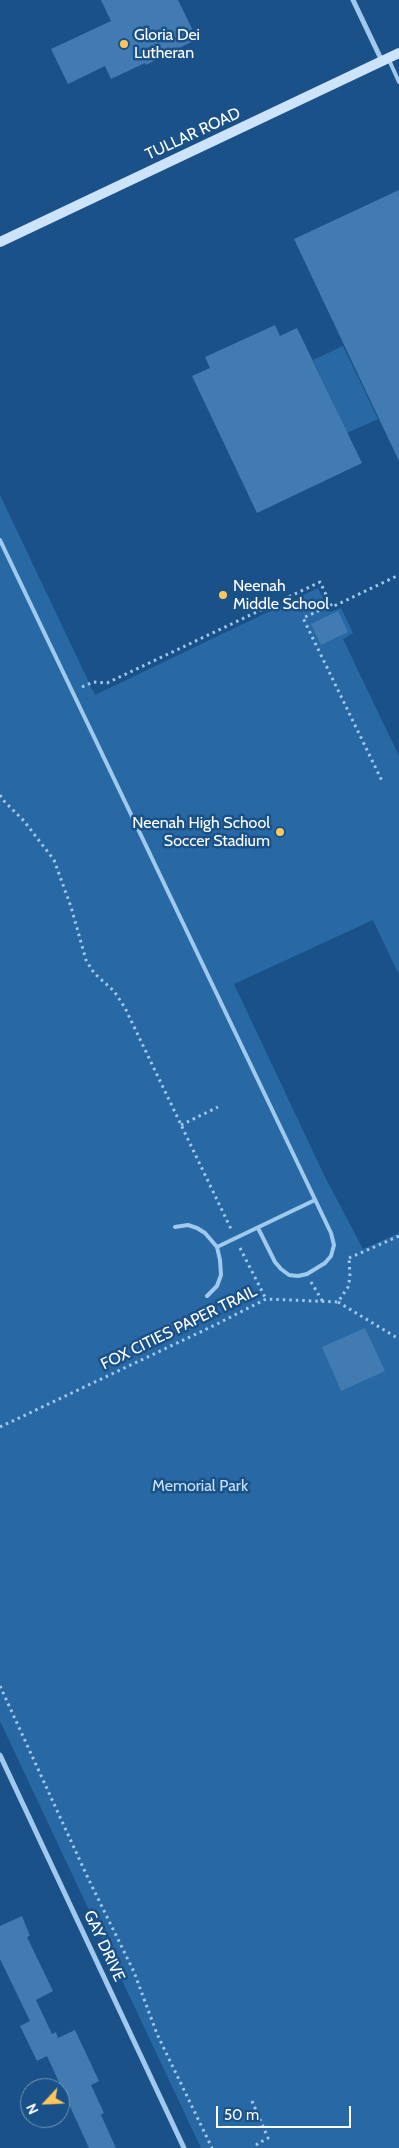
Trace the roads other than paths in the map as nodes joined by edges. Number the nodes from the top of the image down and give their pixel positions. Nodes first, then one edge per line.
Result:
1 (353, 0) edge
2 (399, 53) edge
3 (385, 60) junction
4 (399, 82) edge
5 (0, 242) edge
6 (0, 540) edge
7 (314, 1200) junction
8 (175, 1227) dead end
9 (258, 1228) junction
10 (217, 1247) junction
11 (207, 1296) dead end
12 (0, 1755) edge
13 (184, 2148) edge

1 - 3 street
2 - 3 main road, TULLAR ROAD
3 - 4 lane
3 - 5 main road, TULLAR ROAD
6 - 7 lane
7 - 9 lane
7 - 9 lane
8 - 10 lane
9 - 10 lane
10 - 11 lane
12 - 13 street, GAY DRIVE

